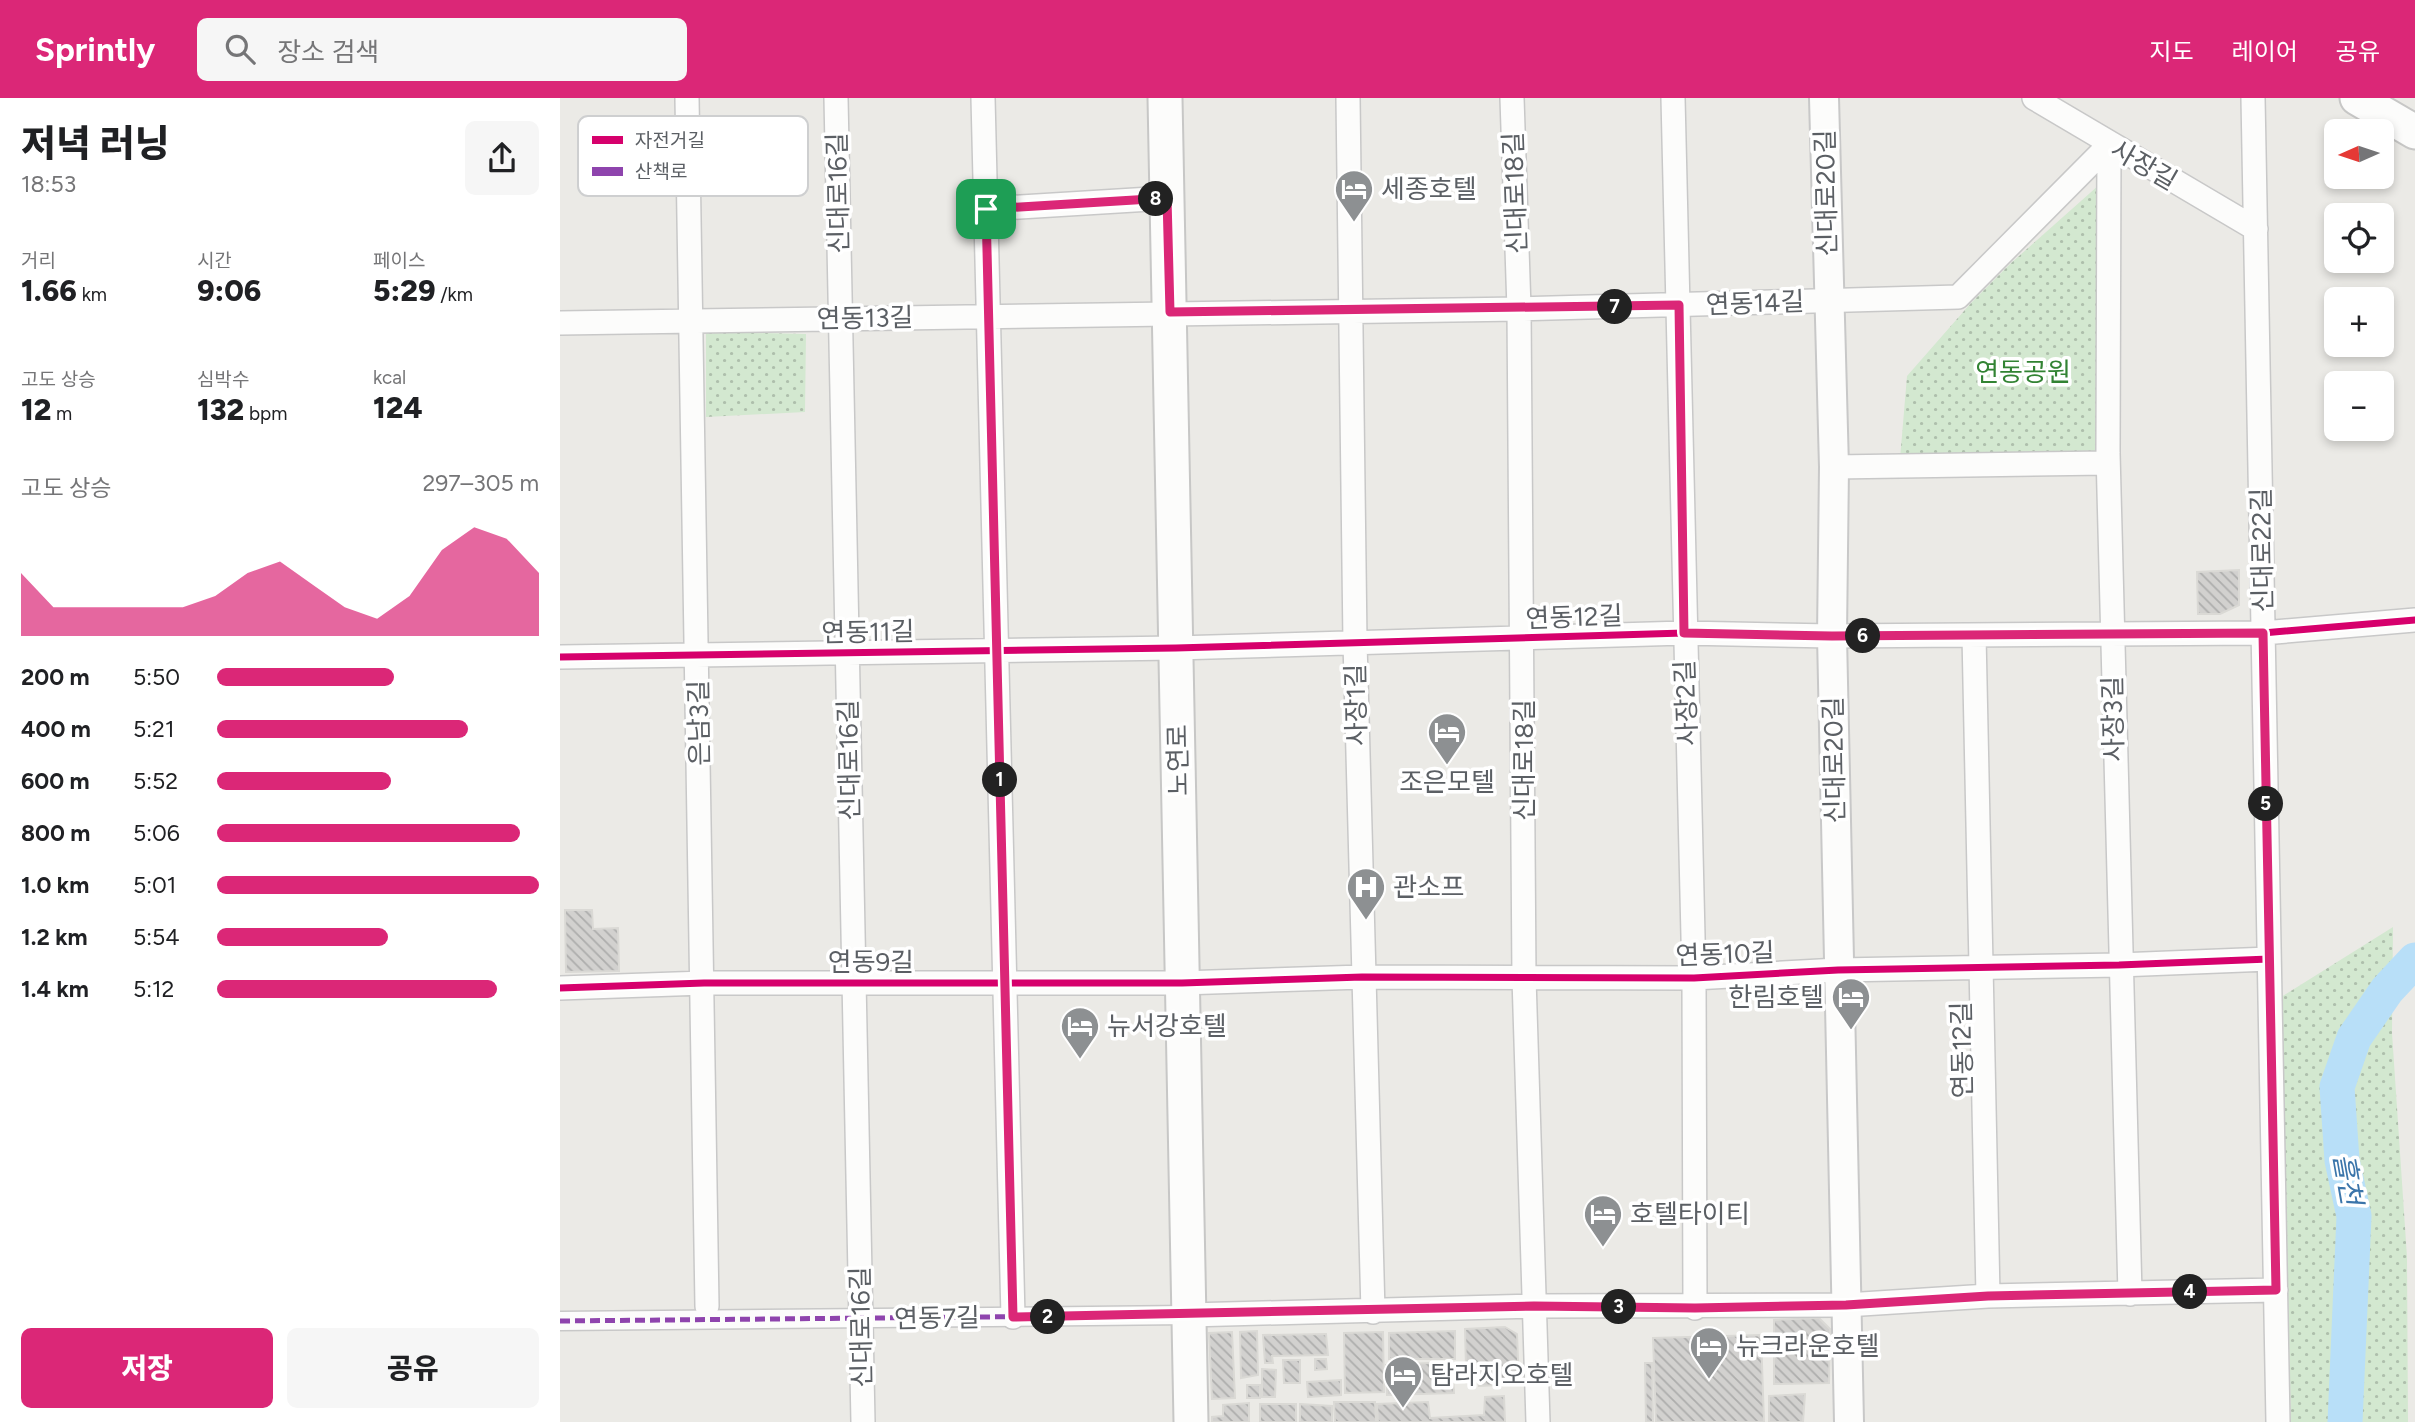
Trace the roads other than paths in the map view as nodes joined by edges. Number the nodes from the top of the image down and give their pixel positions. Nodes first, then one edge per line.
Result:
1 (687, 98) edge
2 (836, 98) edge
3 (983, 98) edge
4 (1165, 98) edge
5 (1348, 98) edge
6 (1512, 98) edge
7 (1674, 98) edge
8 (1824, 98) edge
9 (2034, 98) edge
10 (2253, 98) edge
11 (2357, 98) edge
12 (687, 116) edge
13 (2415, 132) edge
14 (2109, 145) junction
15 (689, 196) edge
16 (1167, 198) junction
17 (986, 209) junction
18 (2256, 229) junction
19 (1829, 300) junction
20 (1679, 305) junction
21 (1519, 309) junction
22 (1170, 312) junction
23 (1352, 312) junction
24 (989, 316) junction
25 (841, 318) junction
26 (692, 321) junction
27 (560, 323) edge
28 (2108, 463) junction
29 (1834, 467) junction
30 (2415, 620) edge
31 (1684, 633) junction
32 (2111, 633) junction
33 (2263, 633) junction
34 (1974, 635) junction
35 (1832, 636) junction
36 (1524, 640) junction
37 (1355, 642) junction
38 (1176, 648) junction
39 (997, 650) junction
40 (847, 653) junction
41 (698, 655) junction
42 (560, 657) edge
43 (2269, 959) junction
44 (2119, 965) junction
45 (1981, 968) junction
46 (1838, 970) junction
47 (1362, 977) junction
48 (1524, 978) junction
49 (1694, 978) junction
50 (704, 983) junction
51 (854, 983) junction
52 (1005, 983) junction
53 (1182, 983) junction
54 (560, 988) edge
55 (2276, 1290) junction
56 (2130, 1294) junction
57 (1988, 1296) junction
58 (1846, 1305) junction
59 (707, 1306) dead end
60 (1534, 1306) junction
61 (1695, 1308) junction
62 (1373, 1312) junction
63 (1189, 1315) junction
64 (1013, 1317) junction
65 (861, 1318) junction
66 (560, 1321) edge
67 (863, 1422) edge
68 (1191, 1422) edge
69 (1538, 1422) edge
70 (1849, 1422) edge
71 (2278, 1422) edge

1 - 12 street, 은남3길
2 - 25 street, 신대로16길
3 - 17 street
4 - 16 main road, 노연로
5 - 23 street, 사장1길
6 - 21 street, 신대로18길
7 - 20 street, 사장2길
8 - 19 street, 신대로20길
9 - 14 street, 사장길
10 - 18 street, 신대로22길
11 - 13 main road
14 - 18 street, 사장길
14 - 19 street, 연동14길
14 - 28 street, 사장3길
15 - 26 street, 은남3길
16 - 17 street
16 - 22 main road, 노연로
17 - 24 street
18 - 33 street, 신대로22길
19 - 20 street, 연동14길
19 - 29 street, 신대로20길
20 - 21 street, 연동14길
20 - 31 street, 사장2길
21 - 23 street, 연동14길
21 - 36 street, 신대로18길
22 - 23 street, 연동14길
22 - 24 street, 연동13길
22 - 38 main road, 노연로
23 - 37 street, 사장1길
24 - 25 street, 연동13길
24 - 39 street
25 - 26 street, 연동13길
25 - 40 street, 신대로16길
26 - 27 street, 연동13길
26 - 41 street, 은남3길
28 - 29 street
28 - 32 street, 사장3길
29 - 35 street, 신대로20길
30 - 33 street, 연동12길
31 - 35 street, 연동12길
31 - 36 street, 연동12길
31 - 49 street, 사장2길
32 - 33 street, 연동12길
32 - 34 street, 연동12길
32 - 44 street, 사장3길
33 - 43 street, 신대로22길
34 - 35 street, 연동12길
34 - 45 street, 연동12길
35 - 46 street, 신대로20길
36 - 37 street, 연동12길
36 - 48 street, 신대로18길
37 - 38 street, 연동12길
37 - 47 street, 사장1길
38 - 39 street, 연동11길
38 - 53 main road, 노연로
39 - 40 street, 연동11길
39 - 52 street
40 - 41 street, 연동11길
40 - 51 street, 신대로16길
41 - 42 street, 연동11길
41 - 50 street, 은남3길
43 - 44 street, 연동10길
43 - 55 street, 신대로22길
44 - 45 street, 연동10길
44 - 56 street, 사장3길
45 - 46 street, 연동10길
45 - 57 street, 연동12길
46 - 49 street, 연동10길
46 - 58 street, 신대로20길
47 - 48 street, 연동10길
47 - 53 street, 연동10길
47 - 62 street, 사장1길
48 - 49 street, 연동10길
48 - 60 street, 신대로18길
49 - 61 street, 사장2길
50 - 51 street, 연동9길
50 - 54 street, 연동9길
50 - 59 street, 은남3길
51 - 52 street, 연동9길
51 - 65 street, 신대로16길
52 - 53 street, 연동9길
52 - 64 street
53 - 63 main road, 노연로
55 - 56 street
55 - 71 street, 신대로22길
56 - 57 street
57 - 58 street
58 - 61 street
58 - 70 street, 신대로20길
60 - 61 street
60 - 62 street
60 - 69 street, 신대로18길
62 - 63 street
63 - 64 street, 연동7길
63 - 68 main road, 노연로
64 - 65 street, 연동7길
65 - 66 street, 연동7길
65 - 67 street, 신대로16길

